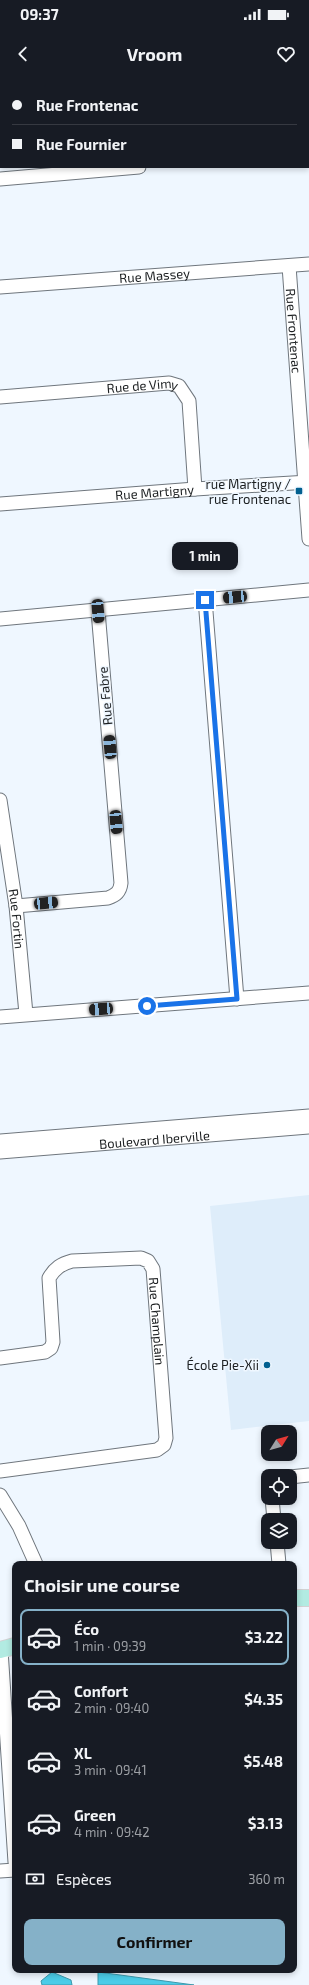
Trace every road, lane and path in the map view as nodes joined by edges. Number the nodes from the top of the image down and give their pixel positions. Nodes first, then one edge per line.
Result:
1 (127, 168) edge
2 (0, 179) edge
3 (309, 264) edge
4 (289, 266) junction
5 (0, 288) edge
6 (303, 372) edge
7 (0, 397) edge
8 (306, 483) edge
9 (195, 489) junction
10 (0, 504) edge
11 (309, 539) edge
12 (309, 590) edge
13 (205, 600) junction
14 (98, 611) junction
15 (0, 618) edge
16 (0, 800) edge
17 (16, 906) junction
18 (309, 993) edge
19 (237, 999) junction
20 (26, 1014) junction
21 (0, 1017) edge
22 (309, 1116) edge
23 (309, 1127) edge
24 (0, 1141) edge
25 (0, 1152) edge
26 (0, 1358) edge
27 (0, 1471) edge
28 (309, 1475) edge
29 (297, 1476) edge
30 (0, 1495) edge
31 (278, 1549) edge
32 (35, 1561) edge
33 (279, 1561) edge
34 (297, 1598) edge
35 (309, 1598) edge
36 (5, 1648) edge
37 (12, 1798) edge
38 (12, 1870) edge
39 (0, 1871) edge

1 - 2 street
3 - 4 street, Rue Massey
4 - 5 street, Rue Massey
4 - 6 street, Rue Frontenac
6 - 8 street, Rue Frontenac
7 - 9 street, Rue de Vimy
8 - 9 street, Rue Martigny
8 - 11 street, Rue Frontenac
9 - 10 street, Rue Martigny
12 - 13 street
13 - 14 street
13 - 19 street
14 - 15 street
14 - 17 street, Rue Fabre
16 - 17 street, Rue Fortin
17 - 20 street, Rue Fortin
18 - 19 street
19 - 20 street
20 - 21 street
22 - 24 street, Boulevard Iberville
23 - 25 street, Boulevard Iberville
26 - 27 street, Rue Champlain
28 - 29 street
30 - 32 street
31 - 33 street
34 - 35 main road
36 - 37 street
38 - 39 street

